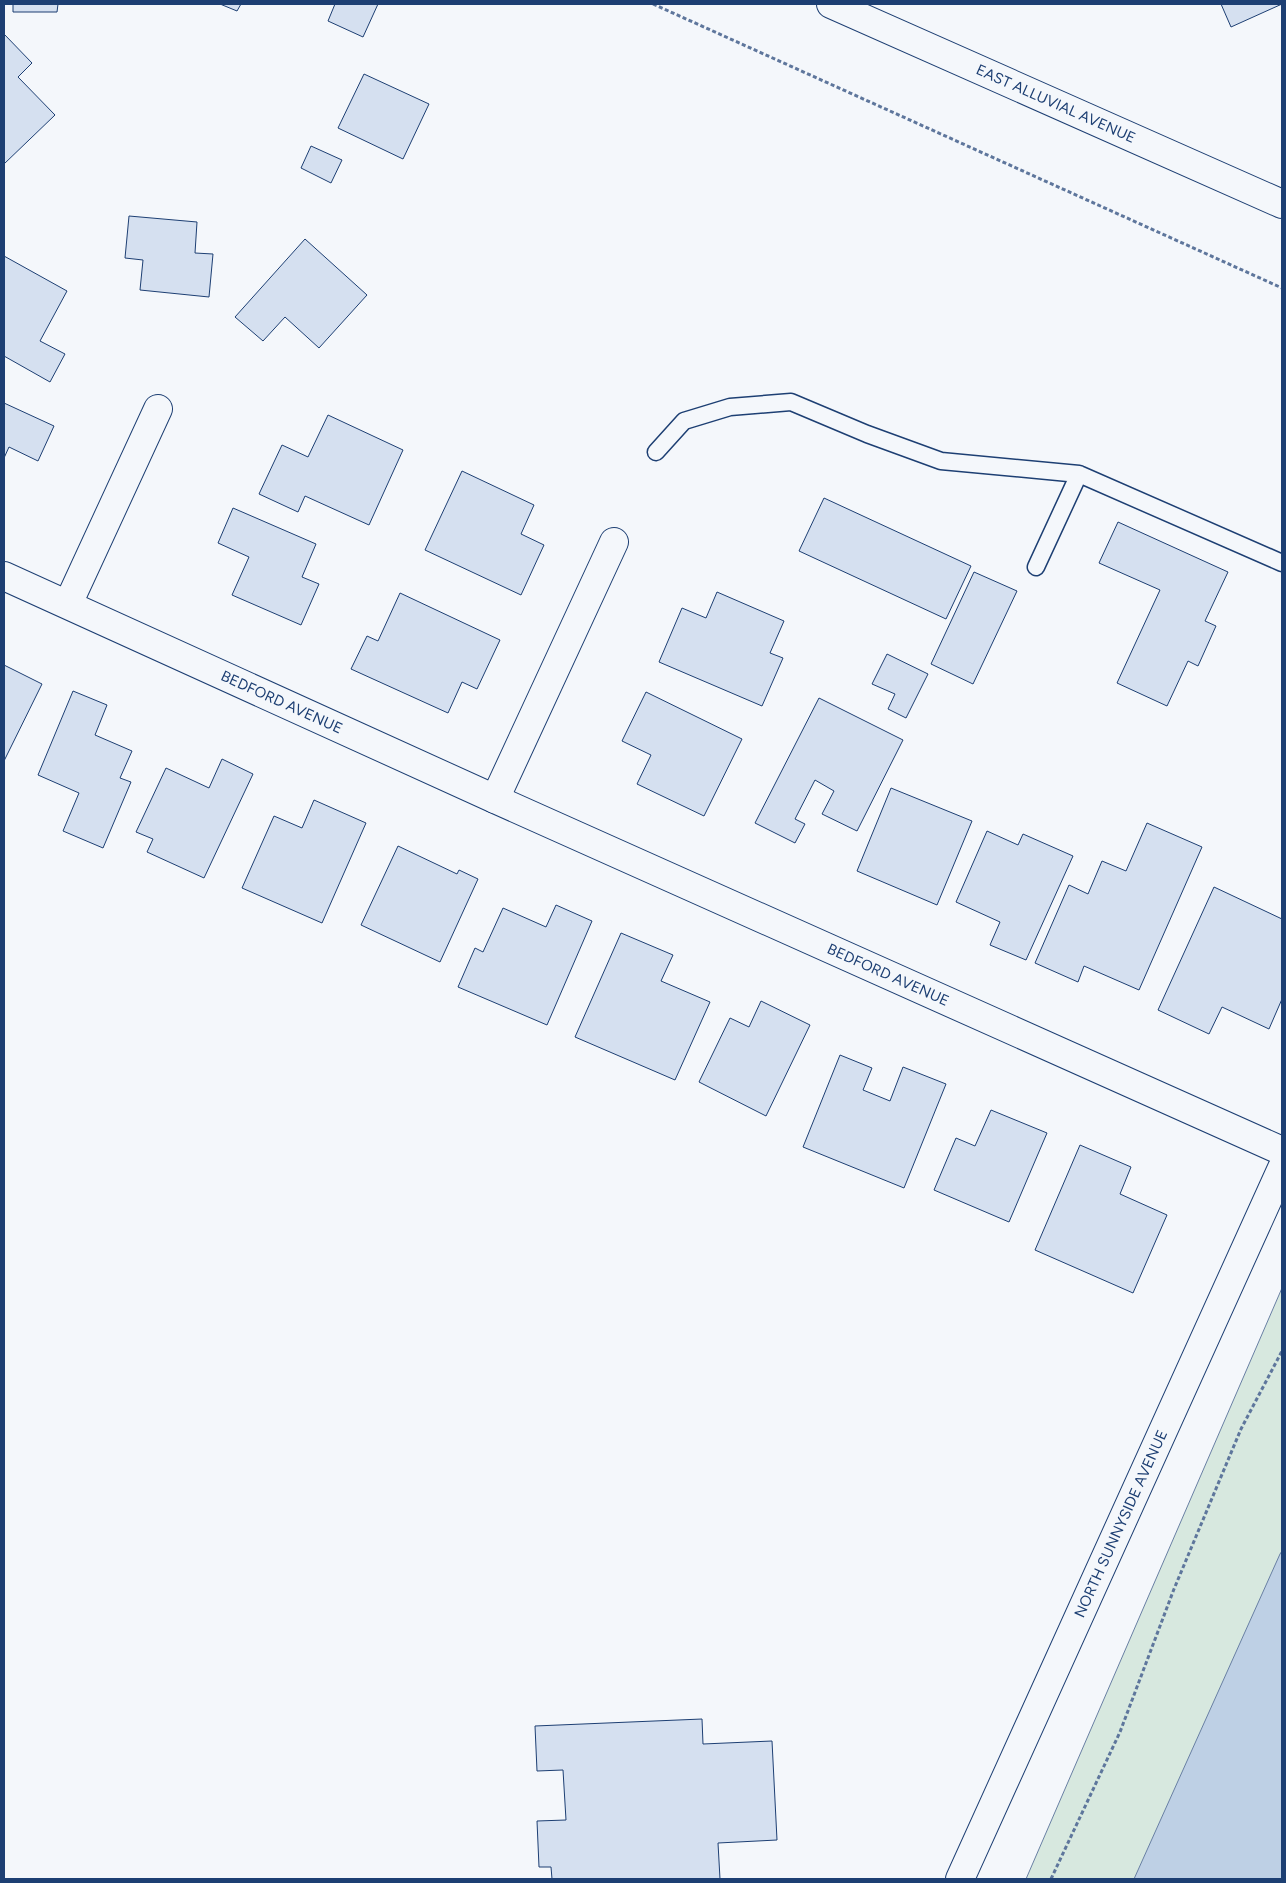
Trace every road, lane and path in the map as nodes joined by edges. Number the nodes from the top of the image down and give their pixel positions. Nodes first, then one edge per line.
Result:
1 (653, 4) edge
2 (831, 4) edge
3 (1282, 204) edge
4 (1282, 288) edge
5 (158, 409) dead end
6 (656, 452) dead end
7 (1079, 474) junction
8 (614, 542) dead end
9 (1282, 563) edge
10 (1036, 568) dead end
11 (4, 576) edge
12 (68, 604) junction
13 (495, 799) junction
14 (1282, 1151) edge
15 (1282, 1168) edge
16 (1282, 1351) edge
17 (960, 1879) edge
18 (1051, 1879) edge

1 - 4 path
2 - 3 street, EAST ALLUVIAL AVENUE
5 - 12 street
6 - 7 lane
7 - 9 lane
7 - 10 lane
8 - 13 street
11 - 12 street, BEDFORD AVENUE
12 - 13 street, BEDFORD AVENUE
13 - 14 street, BEDFORD AVENUE
15 - 17 street, NORTH SUNNYSIDE AVENUE
16 - 18 path

